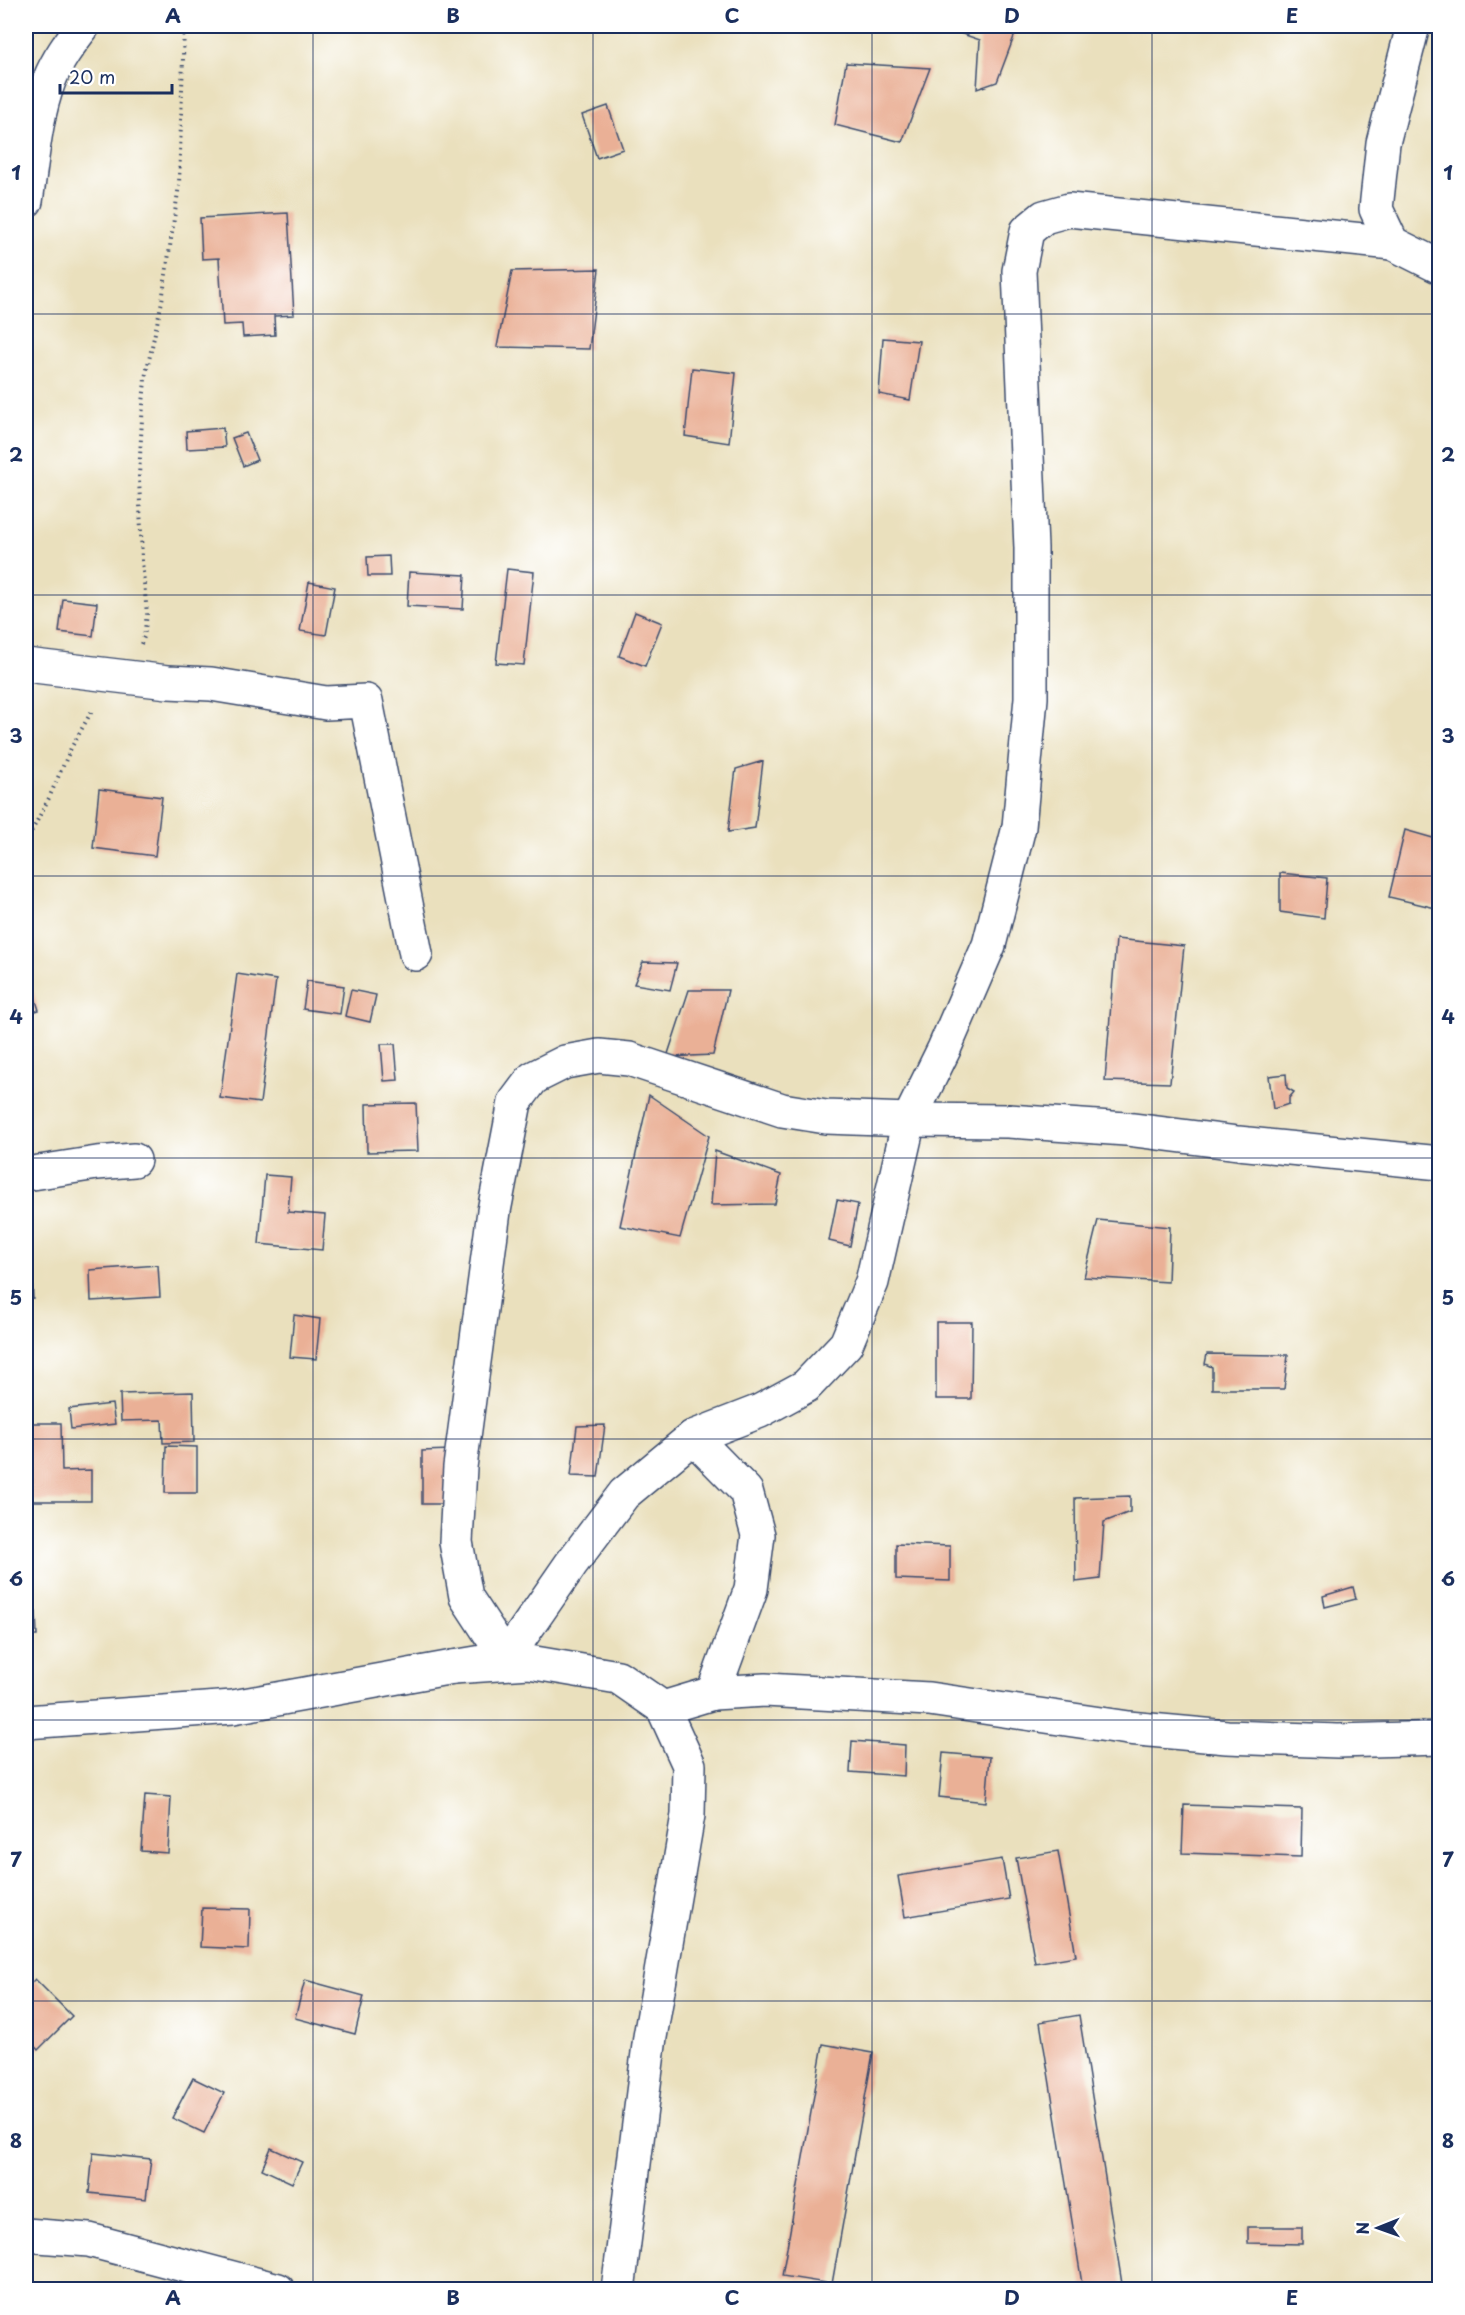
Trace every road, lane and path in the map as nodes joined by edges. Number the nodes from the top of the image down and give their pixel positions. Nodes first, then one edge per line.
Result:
1 (83, 26) edge
2 (184, 26) edge
3 (1413, 26) edge
4 (26, 201) edge
5 (1392, 243) junction
6 (1440, 267) edge
7 (26, 665) edge
8 (112, 676) junction
9 (26, 842) edge
10 (416, 954) dead end
11 (909, 1120) junction
12 (134, 1160) dead end
13 (1440, 1163) edge
14 (26, 1174) edge
15 (693, 1437) junction
16 (506, 1658) junction
17 (453, 1667) junction
18 (713, 1693) junction
19 (663, 1708) junction
20 (26, 1722) edge
21 (1440, 1738) edge
22 (26, 2235) edge
23 (278, 2289) edge
24 (618, 2289) edge

1 - 4 street
2 - 8 path
3 - 5 street
5 - 6 street
5 - 11 street
7 - 8 street
8 - 9 path
8 - 10 street
11 - 13 street
11 - 15 street
11 - 16 street
12 - 14 street
15 - 16 street
15 - 18 street
16 - 17 street
17 - 19 street
17 - 20 street
18 - 19 street
18 - 21 street
19 - 24 street
22 - 23 street

